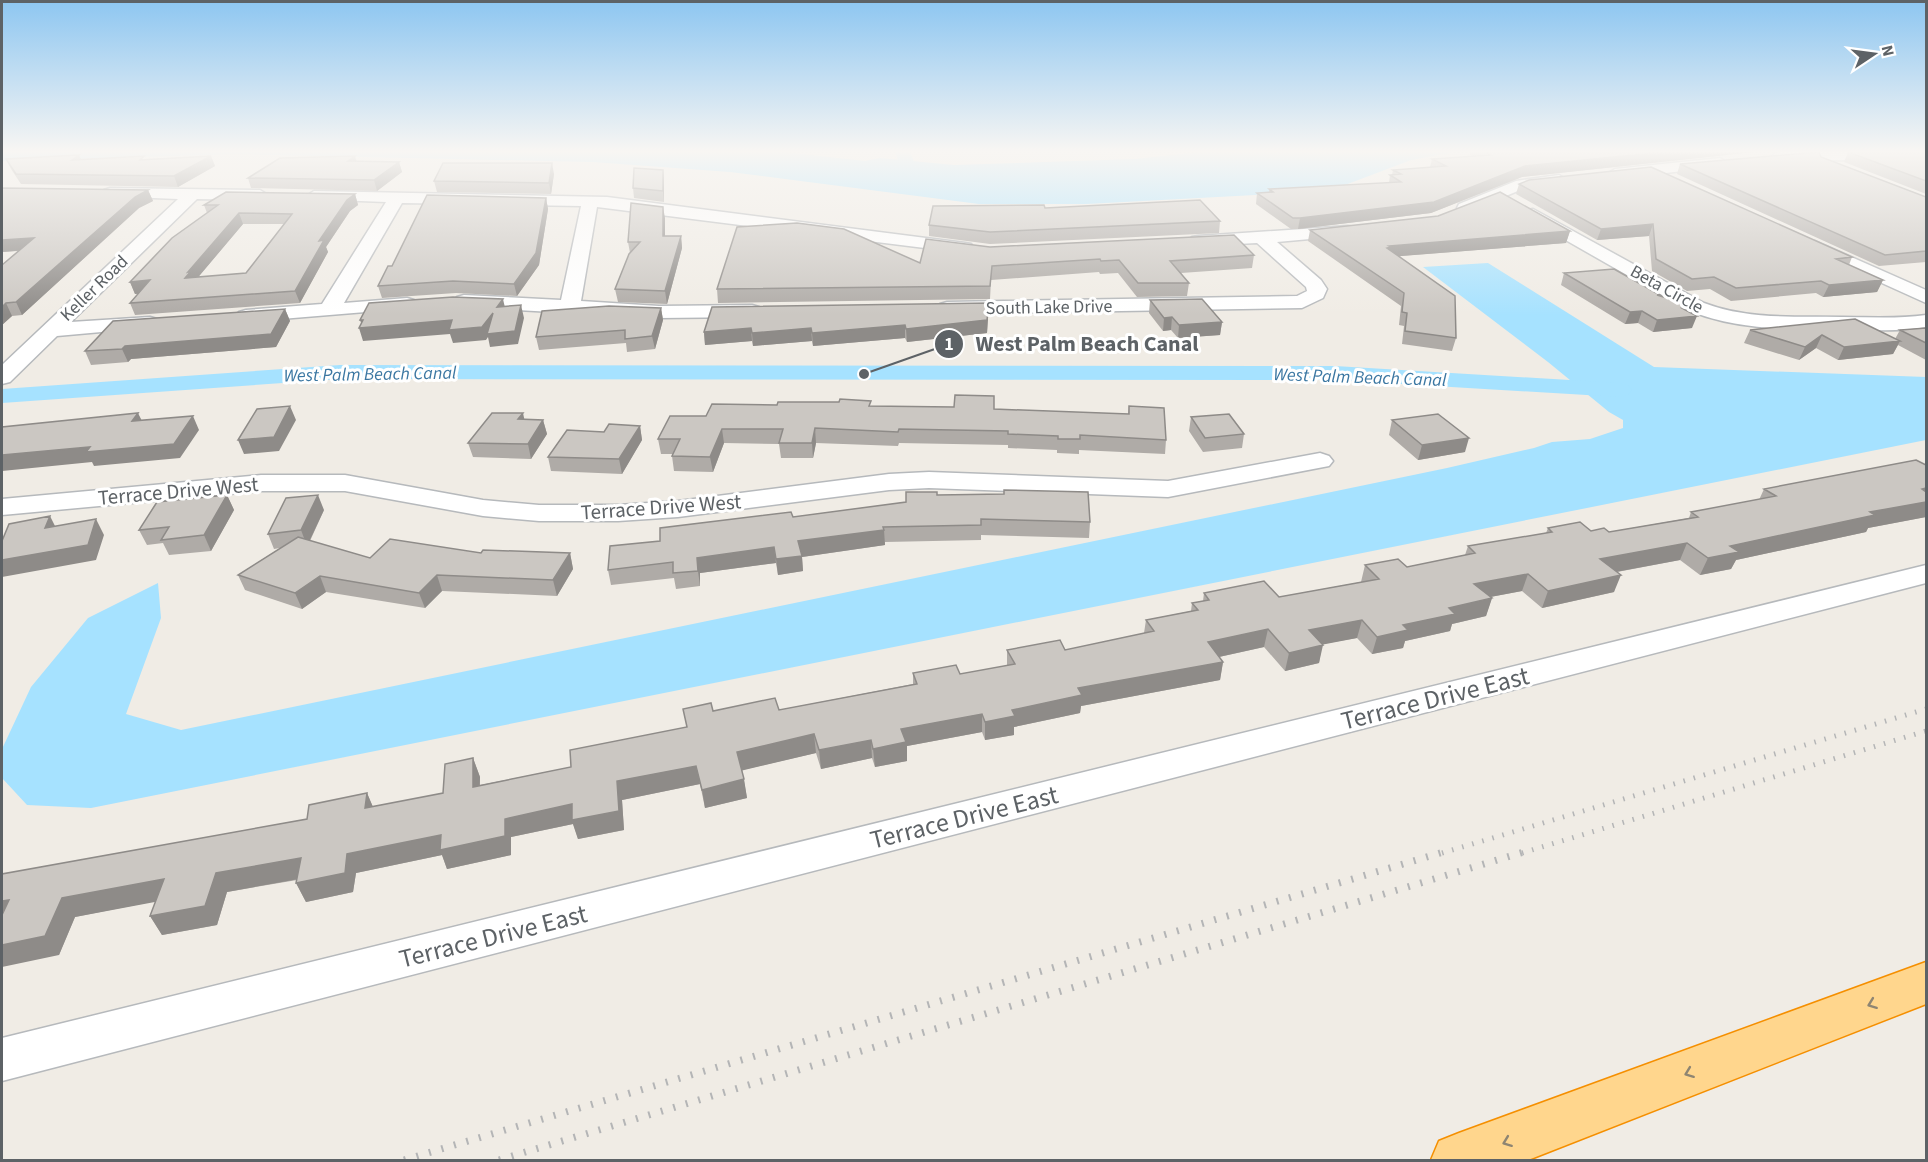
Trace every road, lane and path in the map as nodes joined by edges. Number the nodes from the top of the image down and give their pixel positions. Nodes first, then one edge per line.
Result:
1 (180, 206) edge
2 (392, 206) edge
3 (590, 206) edge
4 (632, 206) edge
5 (1469, 206) edge
6 (1520, 206) edge
7 (1446, 216) edge
8 (1366, 228) edge
9 (1261, 238) junction
10 (1798, 239) edge
11 (1179, 242) edge
12 (979, 250) edge
13 (1926, 297) edge
14 (445, 302) edge
15 (422, 303) edge
16 (570, 307) junction
17 (933, 308) edge
18 (329, 310) junction
19 (766, 310) edge
20 (225, 318) edge
21 (1926, 321) edge
22 (167, 322) edge
23 (51, 330) junction
24 (2, 377) edge
25 (1320, 461) dead end
26 (2, 507) edge
27 (1926, 574) edge
28 (1926, 983) edge
29 (2, 1060) edge
30 (1459, 1161) edge

1 - 23 street, Keller Road
2 - 18 street
3 - 16 street
4 - 12 street
5 - 7 street
6 - 21 street, Beta Circle
8 - 9 street
9 - 11 street
9 - 17 street, South Lake Drive
10 - 13 street
14 - 16 street
15 - 18 street
16 - 19 street
18 - 20 street
22 - 23 street
23 - 24 street, Keller Road
25 - 26 street, Terrace Drive West
27 - 29 street, Terrace Drive East
28 -> 30 highway

